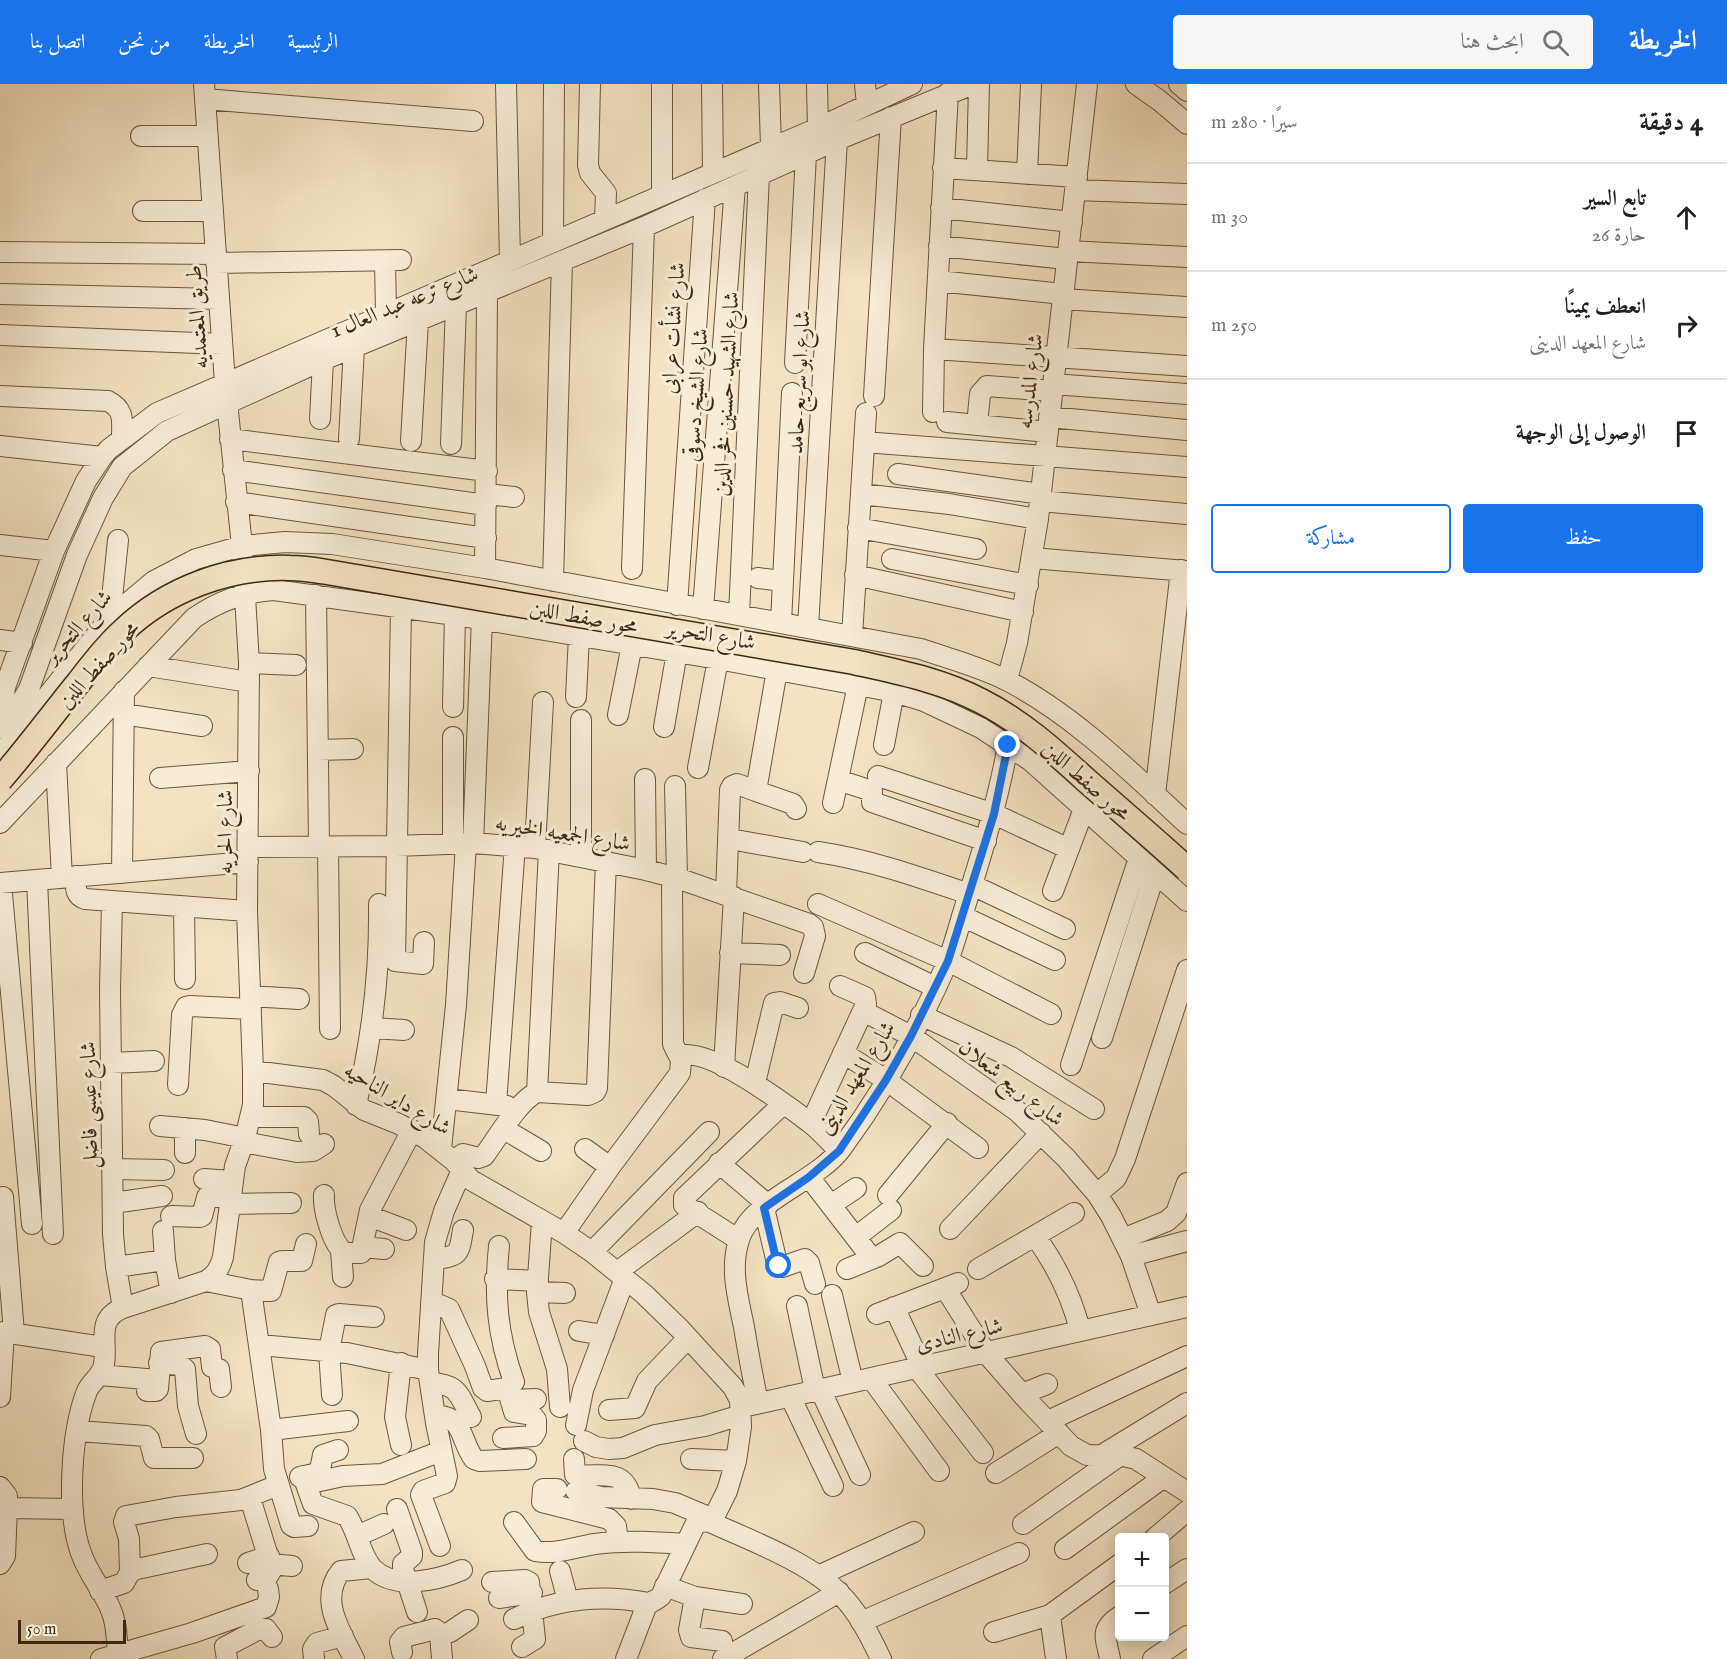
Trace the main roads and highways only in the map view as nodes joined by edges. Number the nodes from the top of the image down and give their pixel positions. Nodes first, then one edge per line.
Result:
1 (677, 646) road end
2 (0, 780) edge
3 (0, 792) edge
4 (1187, 869) edge

1 - 3 main road, محور صفط اللبن
2 - 4 main road, محور صفط اللبن, bridge

